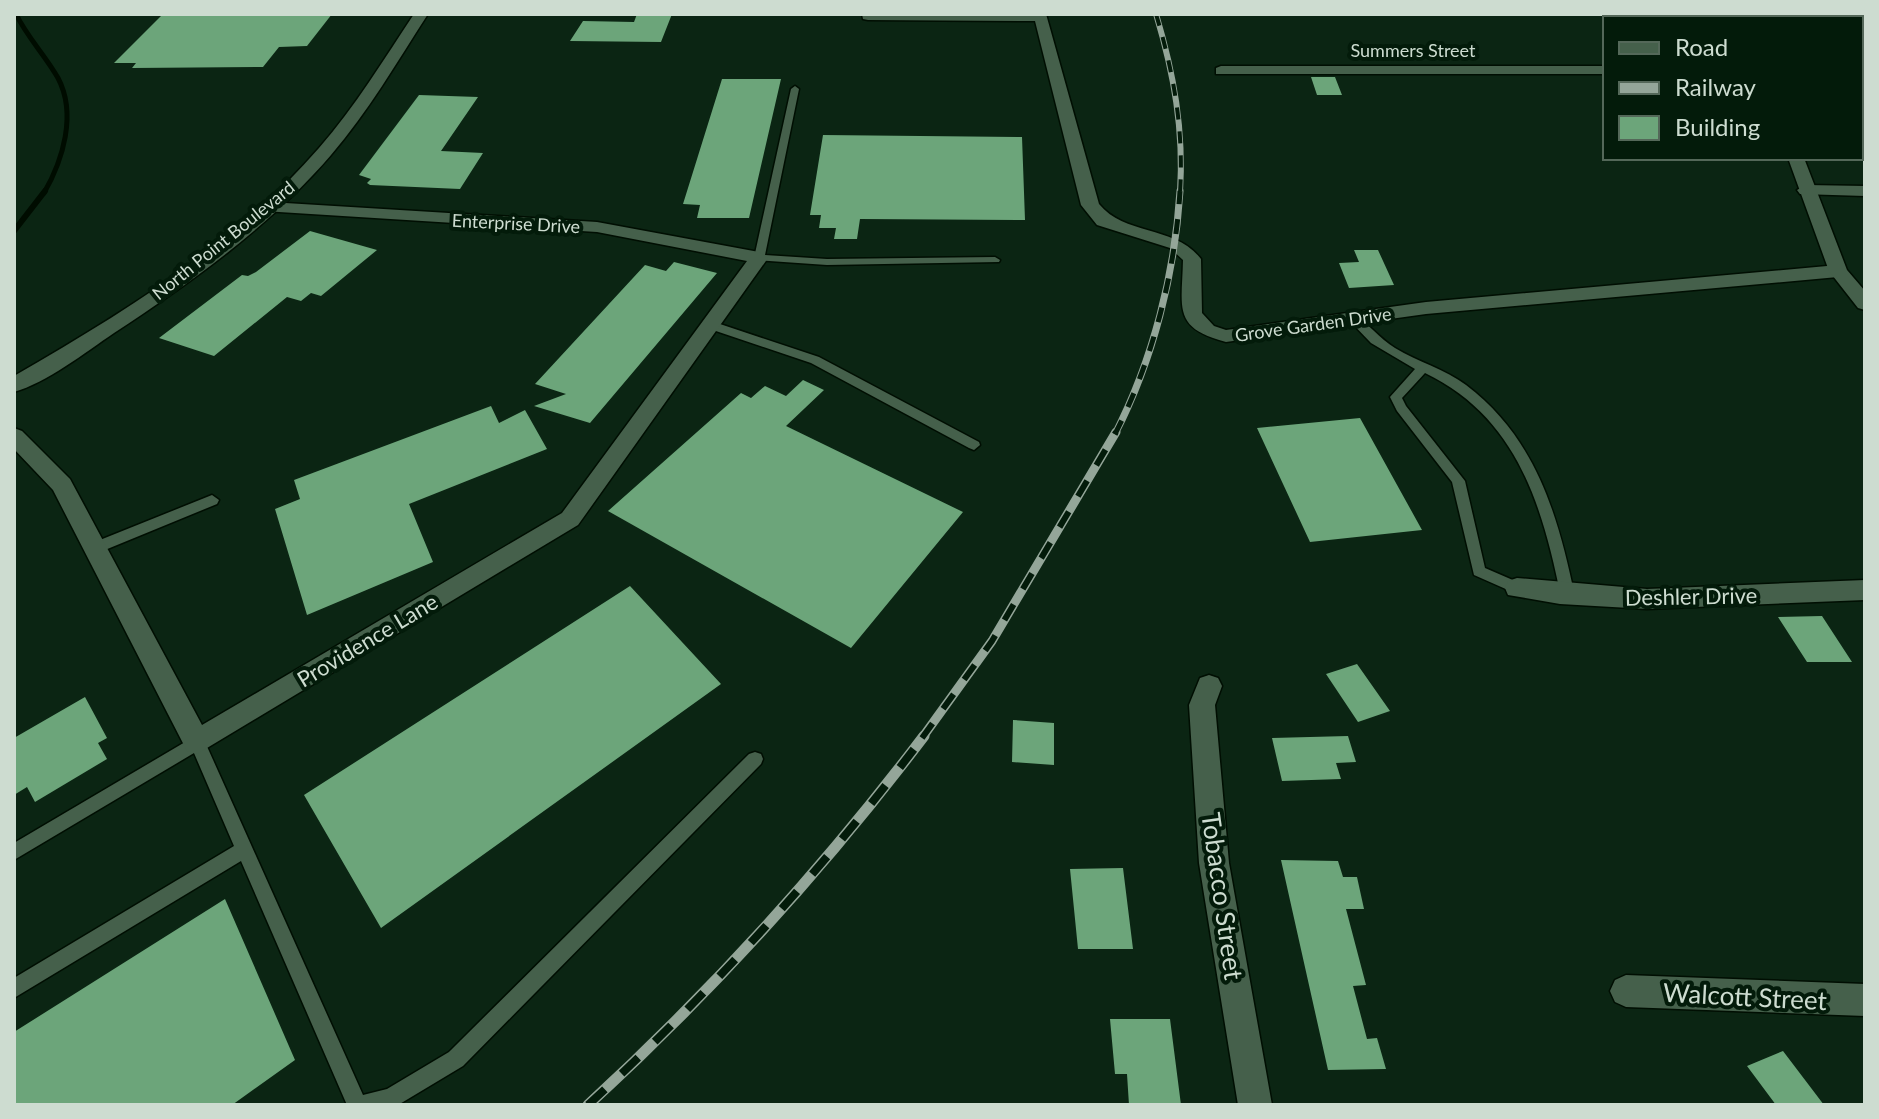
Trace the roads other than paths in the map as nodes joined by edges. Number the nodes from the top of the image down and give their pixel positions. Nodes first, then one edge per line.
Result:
1 (421, 14) edge
2 (868, 16) dead end
3 (1603, 70) edge
4 (1221, 71) dead end
5 (795, 89) dead end
6 (1797, 160) edge
7 (1806, 190) junction
8 (1865, 191) edge
9 (269, 207) junction
10 (759, 258) junction
11 (995, 260) dead end
12 (1838, 271) junction
13 (1865, 304) edge
14 (1353, 318) junction
15 (711, 325) junction
16 (1423, 368) junction
17 (14, 385) edge
18 (14, 436) edge
19 (974, 445) dead end
20 (212, 500) dead end
21 (95, 548) junction
22 (1517, 588) joint
23 (1865, 590) edge
24 (1568, 597) junction
25 (1209, 686) dead end
26 (197, 742) junction
27 (755, 759) dead end
28 (244, 849) junction
29 (14, 852) edge
30 (14, 989) edge
31 (1626, 991) dead end
32 (1865, 1000) edge
33 (360, 1105) edge
34 (1255, 1105) edge

1 - 9 street, North Point Boulevard
2 - 14 street, Grove Garden Drive
3 - 4 street, Summers Street
5 - 10 lane
6 - 7 street
7 - 8 street
7 - 12 street
9 - 10 street, Enterprise Drive
9 - 17 street, North Point Boulevard
10 - 11 lane
10 - 15 street, Providence Lane
12 - 13 street
12 - 14 street, Grove Garden Drive
14 - 16 lane
15 - 19 lane
15 - 26 street, Providence Lane
16 - 22 lane
16 - 24 lane
18 - 21 street
20 - 21 lane
21 - 26 street
22 - 24 street, Deshler Drive
23 - 24 street, Deshler Drive
25 - 34 street, Tobacco Street
26 - 28 lane
26 - 29 lane
27 - 33 lane
28 - 30 lane
28 - 33 lane
31 - 32 street, Walcott Street

